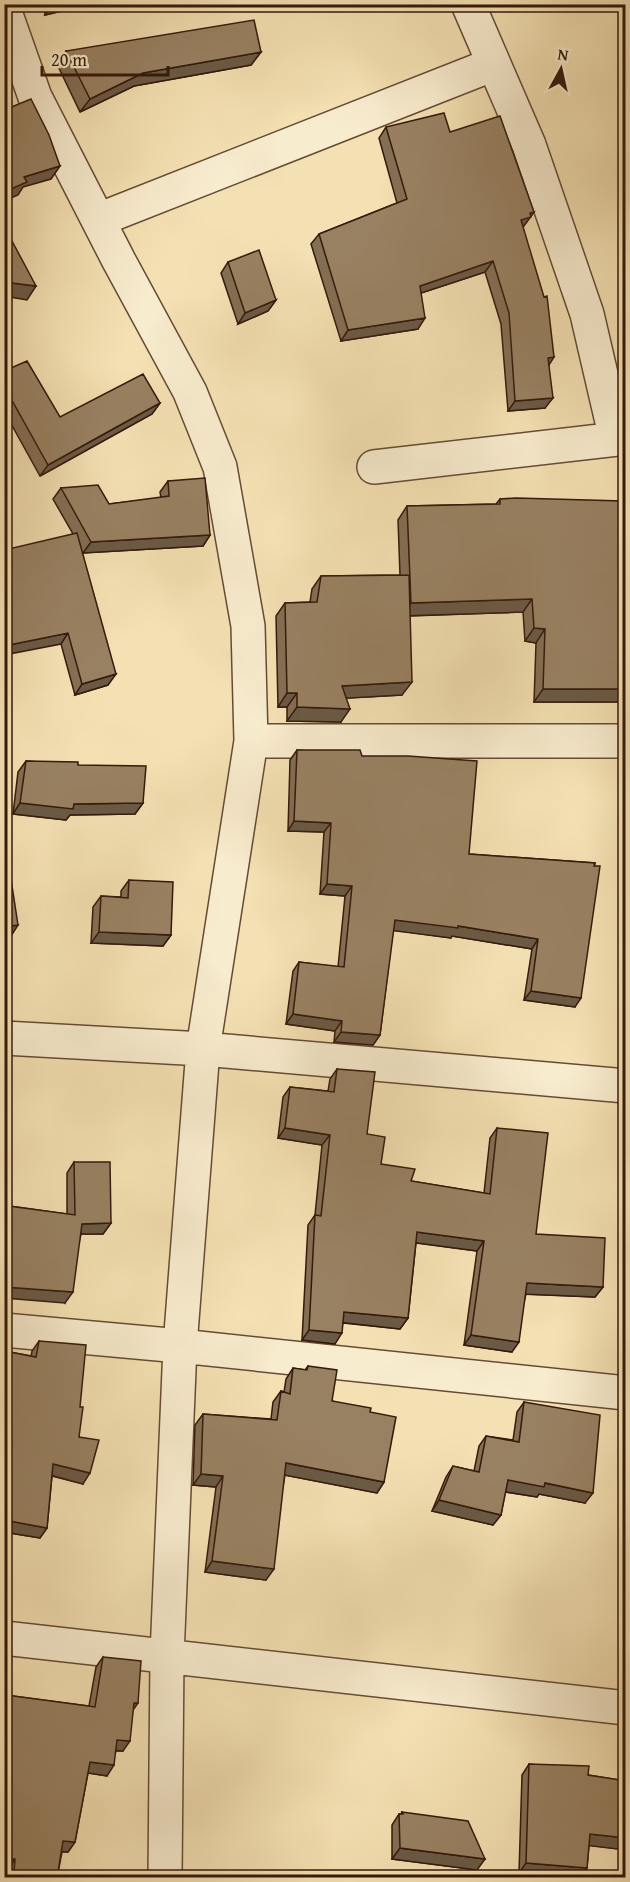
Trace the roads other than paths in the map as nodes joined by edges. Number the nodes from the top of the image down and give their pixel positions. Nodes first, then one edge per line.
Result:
1 (468, 4) edge
2 (4, 9) edge
3 (494, 64) junction
4 (98, 220) junction
5 (621, 438) edge
6 (374, 467) dead end
7 (251, 741) junction
8 (626, 741) edge
9 (4, 1038) edge
10 (203, 1049) junction
11 (626, 1086) edge
12 (4, 1330) edge
13 (180, 1346) junction
14 (626, 1394) edge
15 (4, 1638) edge
16 (166, 1656) junction
17 (626, 1708) edge
18 (165, 1878) edge

1 - 3 street
2 - 4 street
3 - 4 street
3 - 5 street
4 - 7 street
5 - 6 street
7 - 8 street
7 - 10 street
9 - 10 street
10 - 11 street
10 - 13 street
12 - 13 street
13 - 14 street
13 - 16 street
15 - 16 street
16 - 17 street
16 - 18 street

